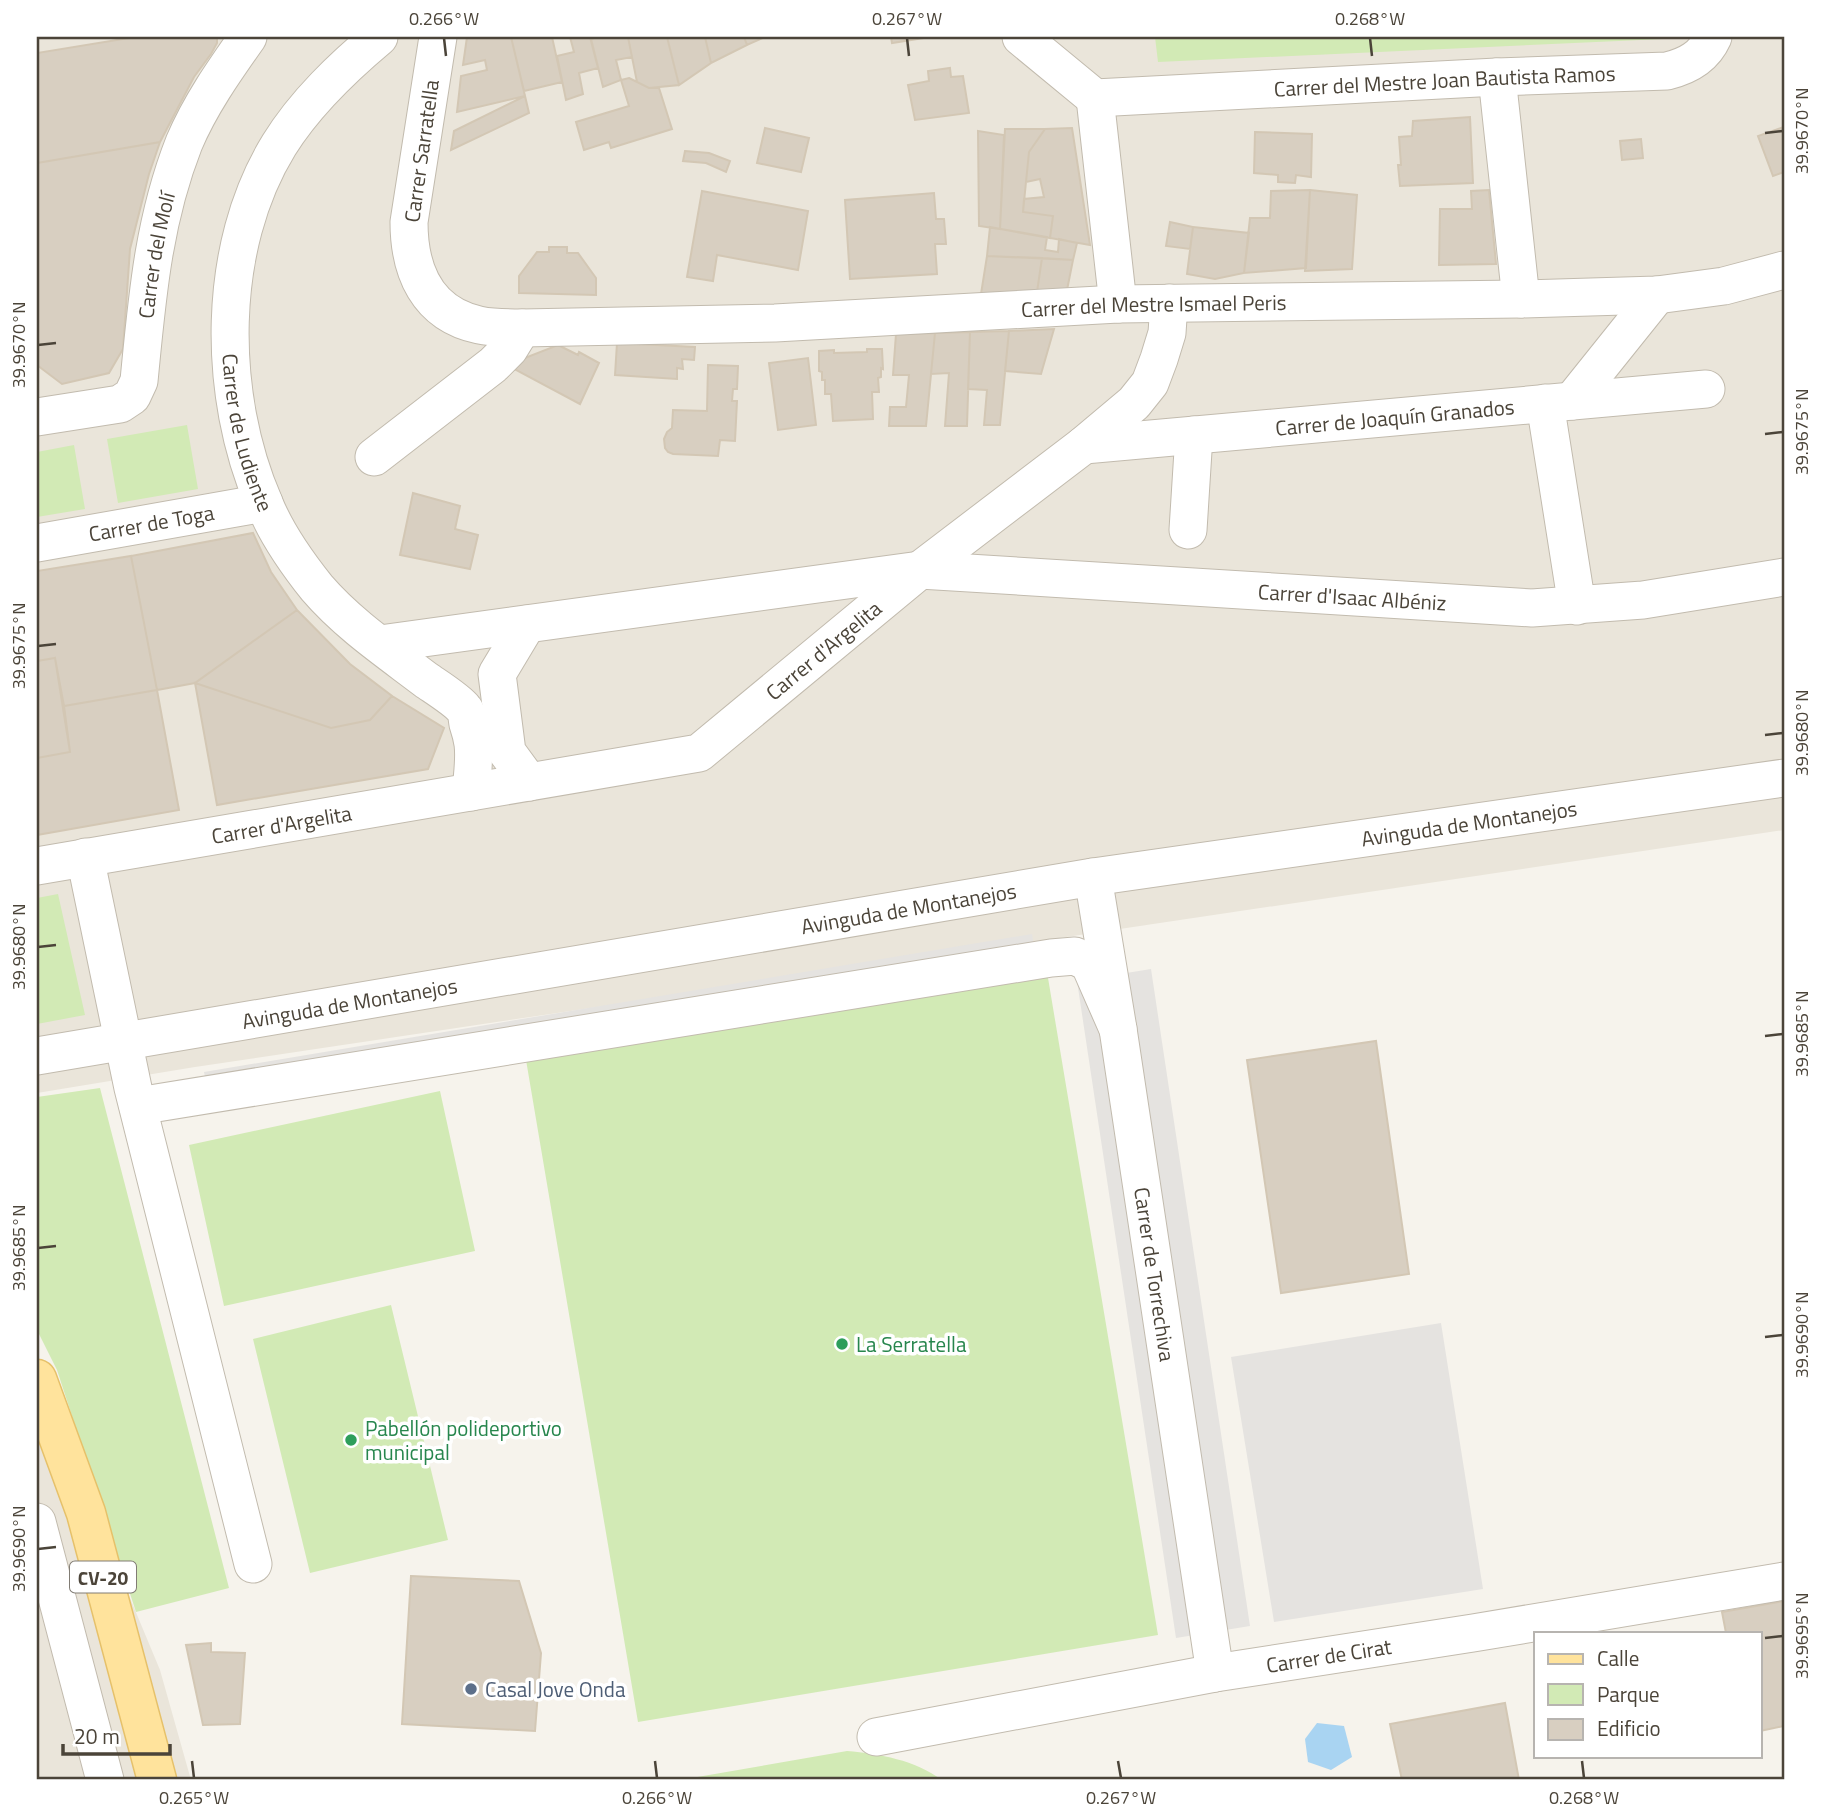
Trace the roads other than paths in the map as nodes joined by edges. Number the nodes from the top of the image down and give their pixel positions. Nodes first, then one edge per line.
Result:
1 (247, 37) edge
2 (379, 37) edge
3 (438, 37) edge
4 (1021, 37) edge
5 (1713, 37) edge
6 (1497, 77) junction
7 (1097, 112) junction
8 (1784, 271) edge
9 (1657, 295) junction
10 (1521, 299) junction
11 (434, 302) joint
12 (1169, 303) junction
13 (1118, 304) junction
14 (522, 328) junction
15 (1706, 389) dead end
16 (1559, 402) junction
17 (37, 417) edge
18 (1194, 435) junction
19 (1084, 445) junction
20 (374, 457) dead end
21 (264, 503) junction
22 (1188, 530) dead end
23 (37, 544) edge
24 (920, 570) junction
25 (1784, 577) edge
26 (1577, 606) junction
27 (512, 626) junction
28 (380, 644) junction
29 (465, 710) junction
30 (1784, 778) edge
31 (528, 782) junction
32 (471, 792) junction
33 (85, 858) junction
34 (37, 866) edge
35 (1093, 877) junction
36 (1118, 1028) junction
37 (122, 1040) junction
38 (37, 1056) edge
39 (138, 1106) junction
40 (37, 1379) edge
41 (37, 1521) edge
42 (253, 1564) dead end
43 (1784, 1581) edge
44 (49, 1614) edge
45 (1214, 1673) junction
46 (876, 1737) dead end
47 (105, 1780) edge
48 (157, 1780) edge

1 - 17 street, Carrer del Molí
2 - 21 street, Carrer de Ludiente
3 - 11 street, Carrer Sarratella
4 - 7 street
5 - 6 street, Carrer del Mestre Joan Bautista Ramos
6 - 7 street, Carrer del Mestre Joan Bautista Ramos
6 - 10 street
7 - 13 street
8 - 9 street, Carrer del Mestre Ismael Peris
9 - 10 street, Carrer del Mestre Ismael Peris
9 - 16 street
10 - 12 street, Carrer del Mestre Ismael Peris
11 - 14 street, Carrer del Mestre Ismael Peris
12 - 13 street, Carrer del Mestre Ismael Peris
12 - 19 street, Carrer d'Argelita
13 - 14 street, Carrer del Mestre Ismael Peris
14 - 20 street
15 - 16 street, Carrer de Joaquín Granados
16 - 18 street, Carrer de Joaquín Granados
16 - 26 street
18 - 19 street, Carrer de Joaquín Granados
18 - 22 street
19 - 24 street, Carrer d'Argelita
21 - 23 street, Carrer de Toga
21 - 28 street, Carrer de Ludiente
24 - 26 street, Carrer d'Isaac Albéniz
24 - 27 street, Carrer d'Argelita
24 - 31 street, Carrer d'Argelita
25 - 26 street, Carrer d'Isaac Albéniz
27 - 28 street, Carrer d'Argelita
27 - 29 street
27 - 31 street
28 - 29 street, Carrer de Ludiente
29 - 32 street
30 - 35 street, Avinguda de Montanejos
31 - 32 street, Carrer d'Argelita
32 - 33 street, Carrer d'Argelita
33 - 34 street, Carrer d'Argelita
33 - 37 street
35 - 36 street, Carrer de Torrechiva
35 - 37 street, Avinguda de Montanejos
36 - 39 street
36 - 45 street, Carrer de Torrechiva
37 - 38 street, Avinguda de Montanejos
37 - 39 street
39 - 42 street
40 - 48 main road, CV-20
41 - 44 street
43 - 45 street, Carrer de Cirat
44 - 47 street
45 - 46 street, Carrer de Cirat

